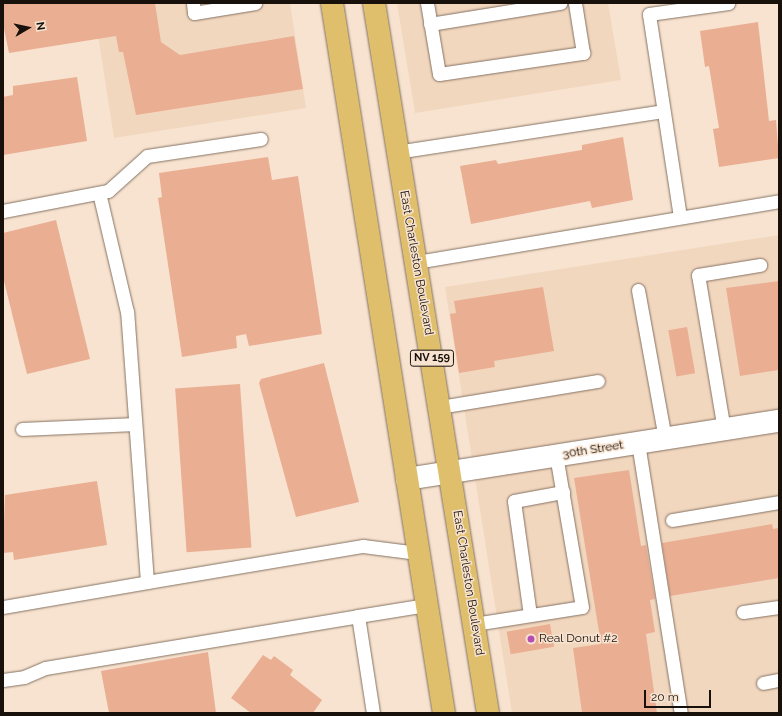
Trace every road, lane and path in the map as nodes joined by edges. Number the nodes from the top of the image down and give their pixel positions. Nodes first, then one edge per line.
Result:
1 (193, 3) edge
2 (254, 3) edge
3 (332, 3) edge
4 (374, 3) edge
5 (427, 3) edge
6 (560, 3) edge
7 (575, 3) edge
8 (728, 3) edge
9 (430, 24) junction
10 (663, 111) junction
11 (261, 139) dead end
12 (396, 152) junction
13 (99, 193) junction
14 (779, 201) edge
15 (3, 211) edge
16 (680, 217) junction
17 (416, 262) junction
18 (760, 264) dead end
19 (638, 290) dead end
20 (598, 381) dead end
21 (439, 407) junction
22 (779, 421) edge
23 (135, 424) junction
24 (22, 429) dead end
25 (724, 430) junction
26 (665, 438) junction
27 (638, 442) junction
28 (556, 455) junction
29 (450, 471) junction
30 (407, 478) junction
31 (563, 492) junction
32 (779, 502) edge
33 (672, 520) dead end
34 (418, 553) junction
35 (147, 582) junction
36 (426, 605) junction
37 (3, 607) edge
38 (779, 607) edge
39 (743, 612) dead end
40 (530, 615) junction
41 (358, 616) junction
42 (474, 624) junction
43 (3, 680) edge
44 (779, 680) edge
45 (763, 683) dead end
46 (373, 713) edge
47 (444, 713) edge
48 (488, 713) edge
49 (681, 713) edge

1 - 2 lane
3 - 30 main road
4 - 12 main road, East Charleston Boulevard / NV 159
5 - 9 lane
6 - 9 lane
7 - 9 lane
8 - 10 lane
10 - 12 lane
10 - 16 lane
11 - 13 lane
12 - 17 main road, East Charleston Boulevard / NV 159
13 - 15 lane
13 - 23 lane
14 - 16 lane
16 - 17 lane
17 - 21 main road, East Charleston Boulevard / NV 159
18 - 25 lane
19 - 26 lane
20 - 21 lane
21 - 29 main road, East Charleston Boulevard / NV 159
22 - 25 street, 30th Street
23 - 24 lane
23 - 35 lane
25 - 26 street, 30th Street
26 - 27 street, 30th Street
27 - 28 street, 30th Street
27 - 49 lane
28 - 29 street, 30th Street
28 - 31 lane
29 - 30 street, 30th Street
29 - 42 main road, East Charleston Boulevard / NV 159
30 - 34 main road
31 - 40 lane
31 - 40 lane
32 - 33 lane
34 - 35 lane
34 - 36 main road
35 - 37 lane
36 - 41 lane
36 - 47 main road
38 - 39 lane
40 - 42 lane
41 - 43 lane
41 - 46 lane
42 - 48 main road, East Charleston Boulevard / NV 159
44 - 45 lane

